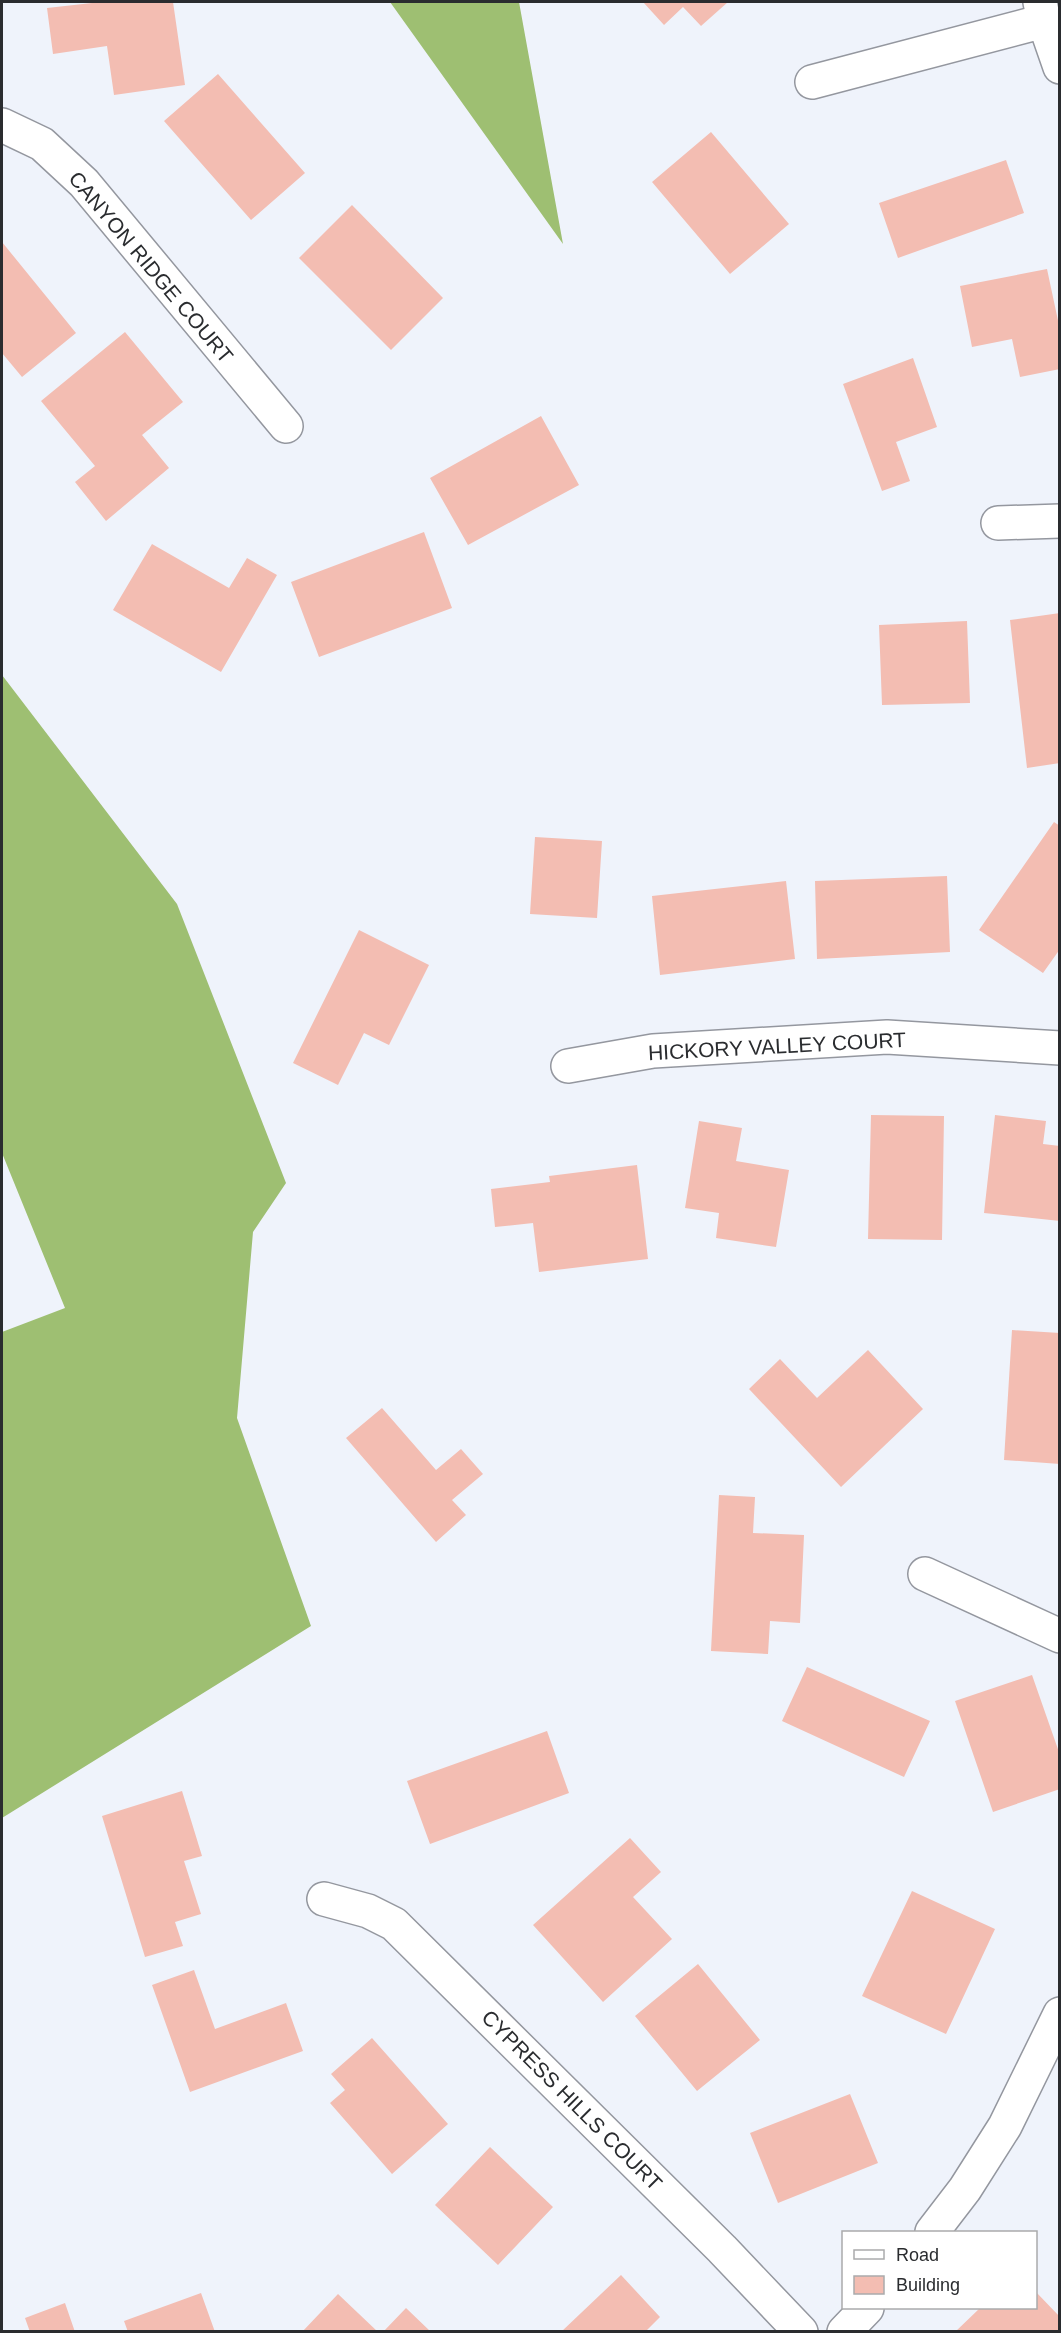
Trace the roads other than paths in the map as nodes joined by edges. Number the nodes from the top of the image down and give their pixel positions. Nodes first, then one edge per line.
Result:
1 (1042, 11) edge
2 (1059, 66) edge
3 (812, 82) dead end
4 (2, 125) edge
5 (286, 426) dead end
6 (1059, 521) edge
7 (998, 523) dead end
8 (1059, 1048) edge
9 (568, 1066) dead end
10 (926, 1574) dead end
11 (1059, 1636) edge
12 (324, 1899) dead end
13 (1059, 2014) edge
14 (933, 2231) edge
15 (865, 2309) edge
16 (801, 2331) edge
17 (844, 2331) edge

1 - 2 street
1 - 3 street
4 - 5 street, CANYON RIDGE COURT
6 - 7 street
8 - 9 street, HICKORY VALLEY COURT
10 - 11 street
12 - 16 street, CYPRESS HILLS COURT
13 - 14 street
15 - 17 street

